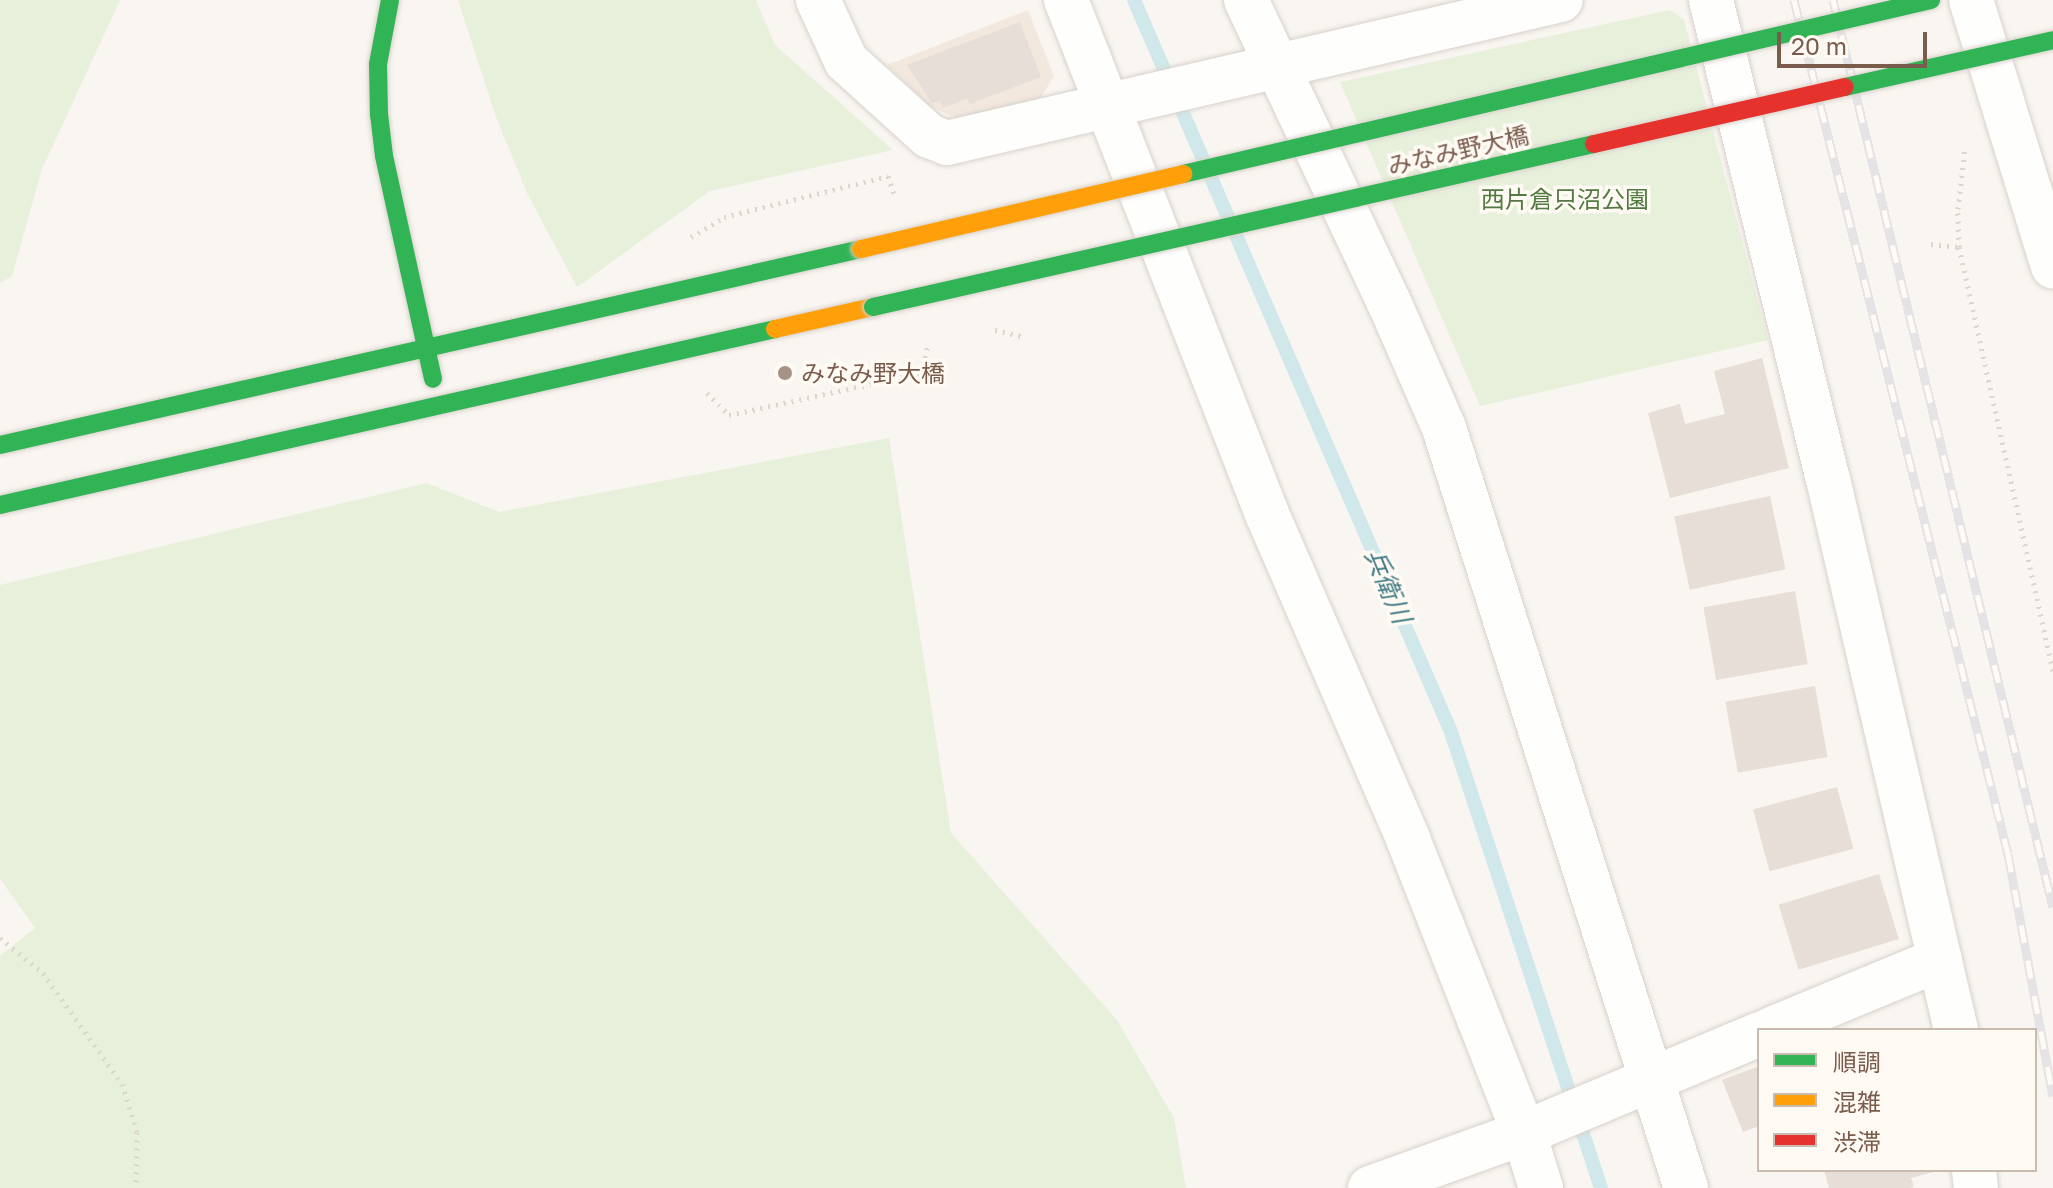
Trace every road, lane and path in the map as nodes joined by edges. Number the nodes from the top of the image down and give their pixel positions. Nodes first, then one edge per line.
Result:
1 (390, 0) edge
2 (818, 0) edge
3 (1066, 0) edge
4 (1246, 0) edge
5 (1561, 0) edge
6 (1711, 0) edge
7 (1931, 0) edge
8 (1971, 0) edge
9 (1419, 15) edge
10 (2053, 40) edge
11 (1276, 65) junction
12 (1117, 101) junction
13 (1958, 209) dead end
14 (1931, 244) dead end
15 (1959, 247) junction
16 (2053, 267) edge
17 (931, 330) dead end
18 (426, 349) junction
19 (707, 393) dead end
20 (439, 407) junction
21 (0, 445) edge
22 (0, 505) edge
23 (2053, 672) edge
24 (0, 938) edge
25 (1940, 959) junction
26 (1774, 1028) edge
27 (1956, 1028) edge
28 (1757, 1035) edge
29 (1652, 1079) junction
30 (1535, 1129) junction
31 (136, 1188) edge
32 (1370, 1188) edge
33 (1541, 1188) edge
34 (1686, 1188) edge

1 - 18 street
2 - 12 street
3 - 12 street
4 - 11 street
5 - 9 street
6 - 25 street
7 - 18 street, みなみ野大橋, bridge
8 - 16 street
9 - 11 street
10 - 20 street, みなみ野大橋, bridge
11 - 12 street
11 - 29 street
12 - 30 street
13 - 15 path
14 - 15 path
15 - 23 path
17 - 19 path
18 - 20 street
18 - 21 street, みなみ野大橋
20 - 22 street, みなみ野大橋
24 - 31 path
25 - 26 street
25 - 27 street
28 - 29 street
29 - 30 street
29 - 34 street
30 - 32 street
30 - 33 street

